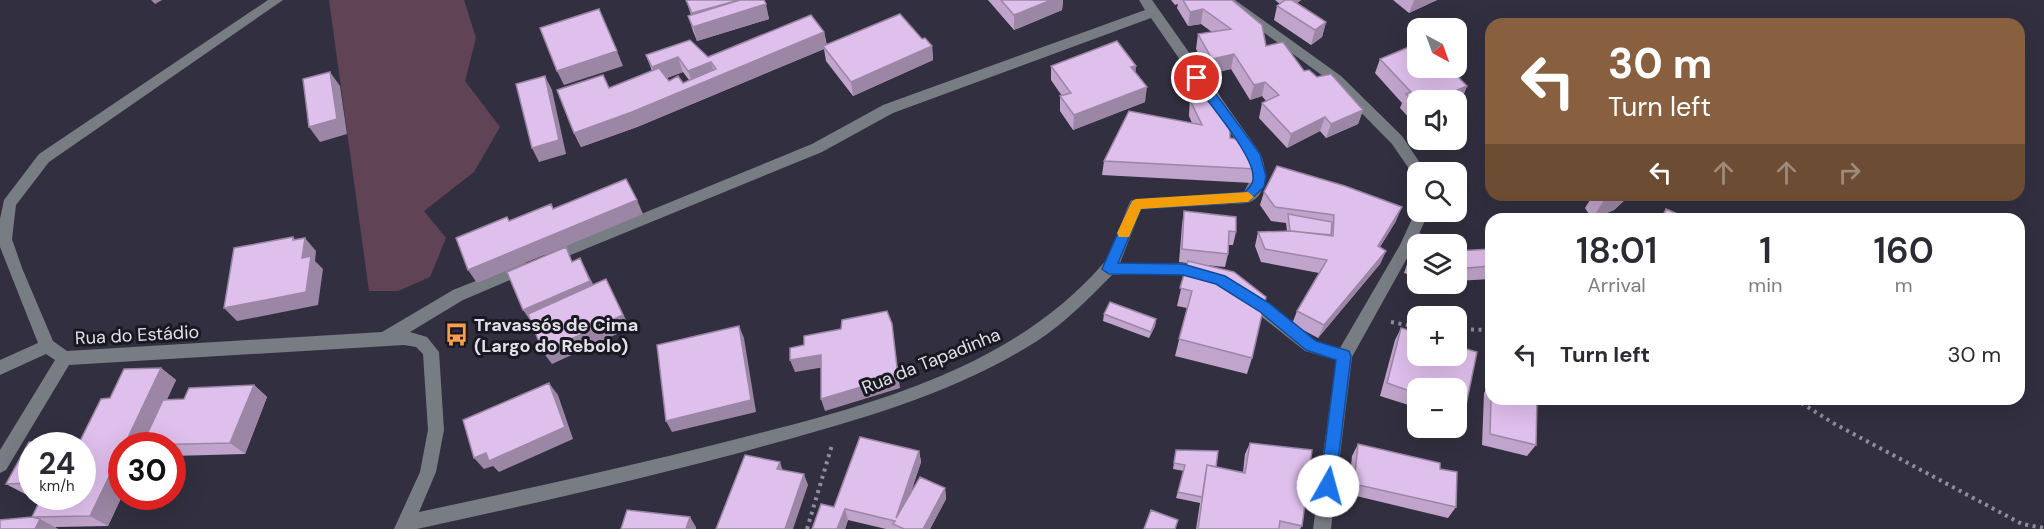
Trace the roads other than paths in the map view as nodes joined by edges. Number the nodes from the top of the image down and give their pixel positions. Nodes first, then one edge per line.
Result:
1 (277, 0) edge
2 (1226, 0) edge
3 (1149, 6) edge
4 (1412, 162) edge
5 (1417, 222) edge
6 (1109, 269) junction
7 (1220, 280) edge
8 (1238, 291) edge
9 (384, 339) junction
10 (47, 346) junction
11 (1344, 356) junction
12 (65, 358) junction
13 (0, 368) edge
14 (0, 465) edge
15 (405, 526) edge
16 (1322, 529) edge

1 - 10 street
2 - 4 street
3 - 6 street, Rua da Tapadinha
3 - 9 street
5 - 11 street
6 - 7 street
6 - 15 street, Rua da Tapadinha
8 - 11 street
9 - 12 street, Rua do Estádio
9 - 15 street, Rua do Estádio
10 - 12 street, Rua do Estádio
10 - 13 street
11 - 16 street
12 - 14 street

